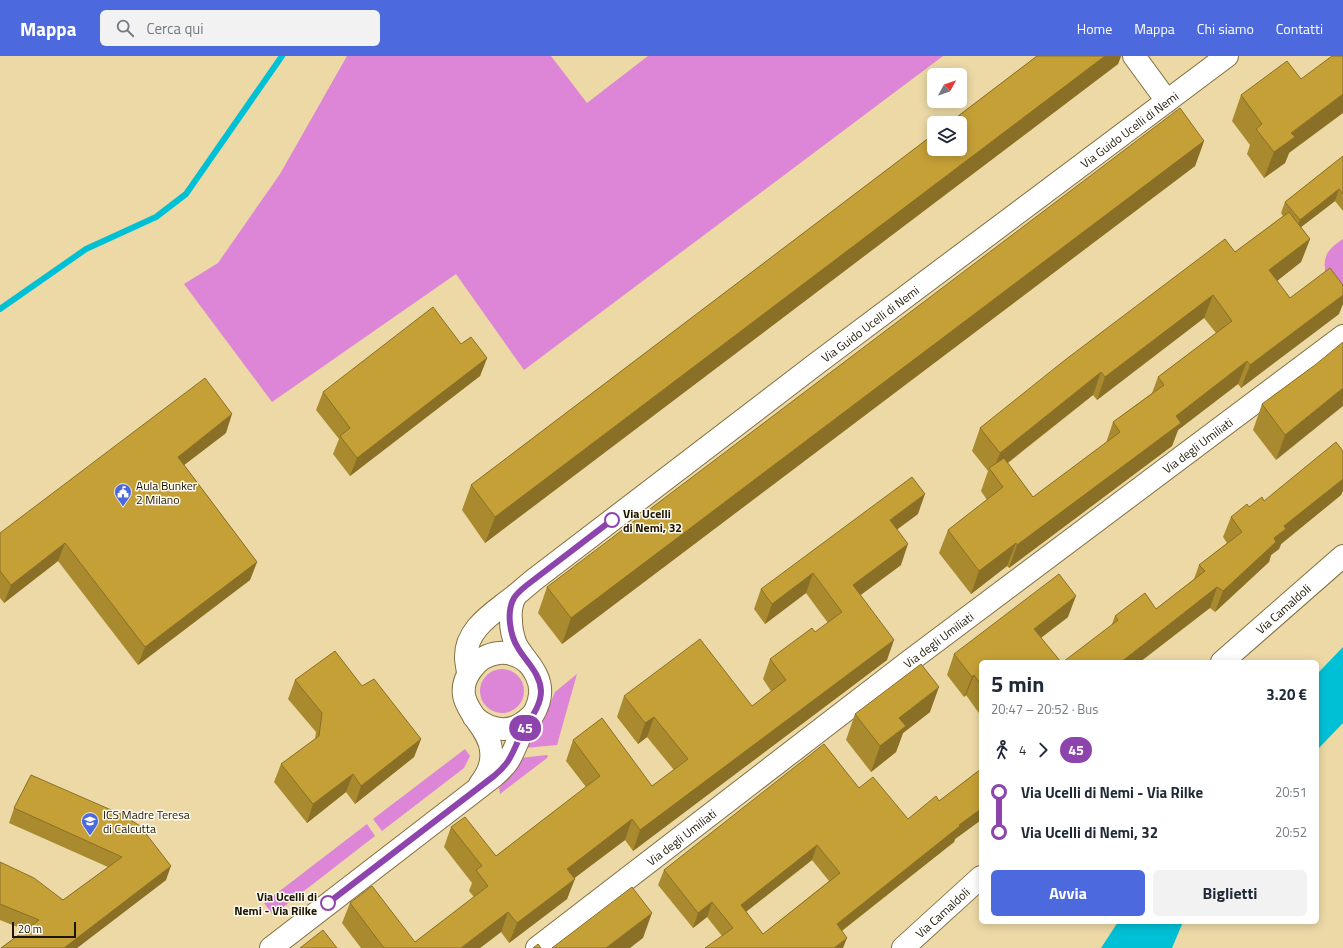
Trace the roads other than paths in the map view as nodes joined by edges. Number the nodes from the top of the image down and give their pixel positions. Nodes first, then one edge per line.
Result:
1 (1134, 56) edge
2 (1227, 56) edge
3 (1167, 101) junction
4 (1343, 336) edge
5 (1343, 556) edge
6 (516, 595) junction
7 (1224, 660) edge
8 (533, 668) junction
9 (468, 674) junction
10 (473, 716) junction
11 (530, 717) junction
12 (474, 791) junction
13 (979, 879) edge
14 (271, 948) edge
15 (537, 948) edge
16 (903, 948) edge

1 - 3 street
2 - 3 street, Via Guido Ucelli di Nemi
3 - 6 street, Via Guido Ucelli di Nemi
4 - 15 street, Via degli Umiliati
5 - 7 street, Via Camaldoli
6 - 8 street, Via Guido Ucelli di Nemi
6 - 9 street, Via Guido Ucelli di Nemi
8 - 9 street
8 - 11 street, Via Guido Ucelli di Nemi
9 - 10 street, Via Guido Ucelli di Nemi
10 - 11 street, Via Guido Ucelli di Nemi
10 - 12 street, Via Guido Ucelli di Nemi
11 - 12 street, Via Guido Ucelli di Nemi
12 - 14 street, Via Guido Ucelli di Nemi
13 - 16 street, Via Camaldoli

